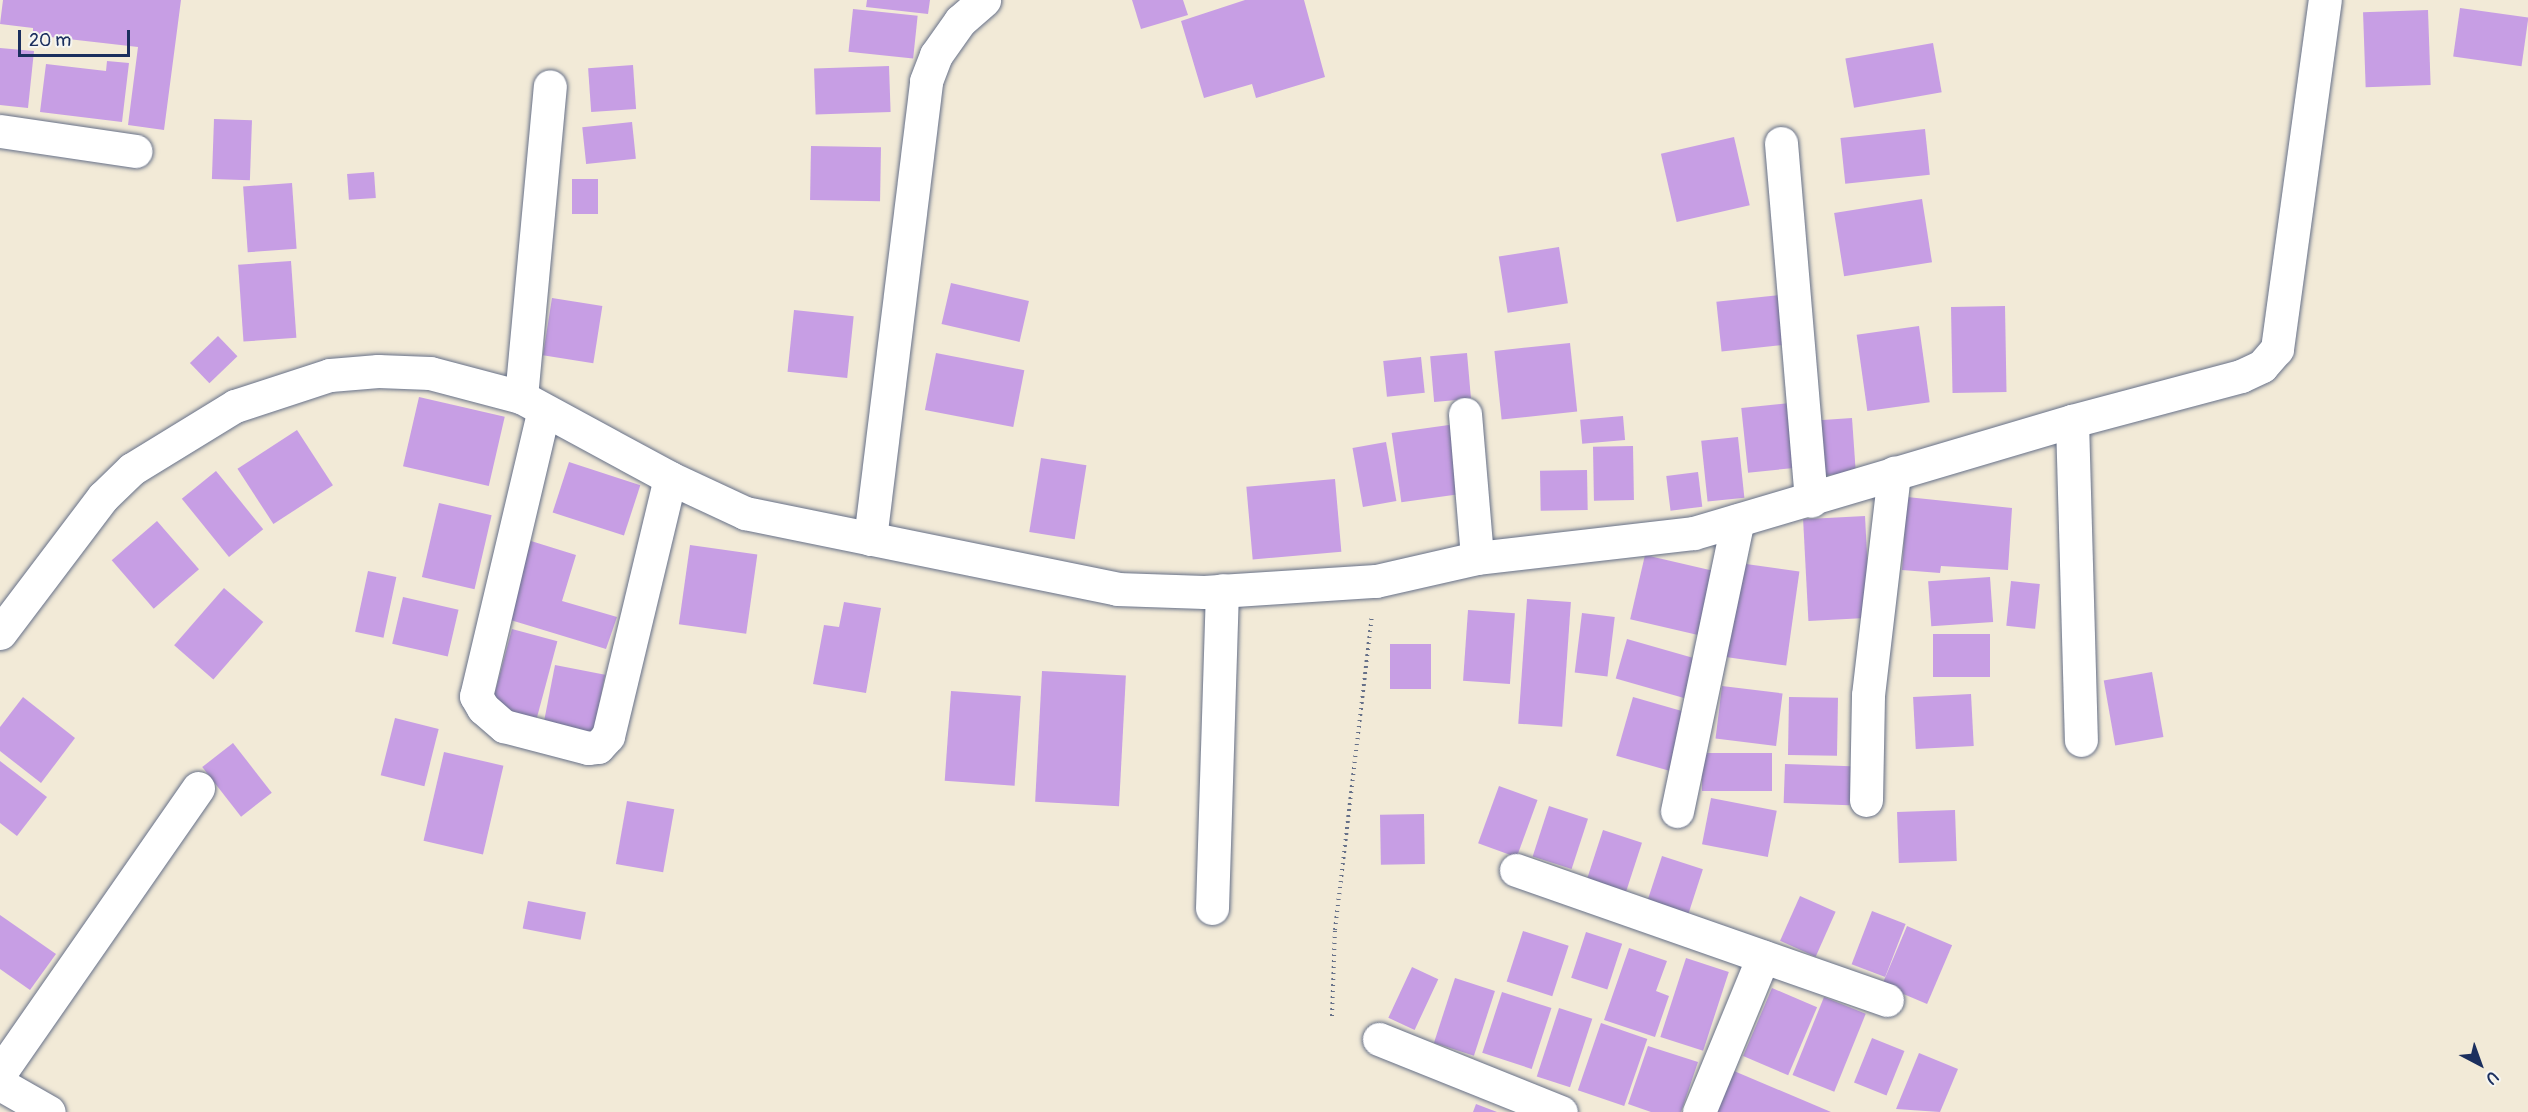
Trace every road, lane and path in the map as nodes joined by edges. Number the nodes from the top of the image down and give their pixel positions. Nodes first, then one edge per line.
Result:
1 (984, 0) edge
2 (2325, 0) edge
3 (550, 86) dead end
4 (0, 131) edge
5 (1781, 144) dead end
6 (136, 151) dead end
7 (532, 405) junction
8 (1465, 414) dead end
9 (2072, 421) junction
10 (1894, 473) junction
11 (670, 478) junction
12 (1811, 501) junction
13 (1738, 520) junction
14 (870, 539) junction
15 (1478, 558) junction
16 (1376, 581) junction
17 (1222, 590) junction
18 (0, 633) edge
19 (2081, 740) dead end
20 (198, 788) dead end
21 (1866, 800) dead end
22 (1677, 811) dead end
23 (1516, 870) dead end
24 (1212, 908) dead end
25 (1763, 957) junction
26 (1887, 1000) dead end
27 (1332, 1016) dead end
28 (1379, 1039) dead end
29 (0, 1073) edge
30 (0, 1084) edge
31 (49, 1112) edge
32 (1561, 1112) edge
33 (1699, 1112) edge

1 - 14 street
2 - 9 street
3 - 7 street
4 - 6 street
5 - 12 street
7 - 11 street
7 - 11 street
7 - 18 street
8 - 15 street
9 - 10 street
9 - 19 street
10 - 12 street
10 - 21 street
11 - 14 street
12 - 13 street
13 - 15 street
13 - 22 street
14 - 17 street
15 - 16 street
16 - 17 street
16 - 27 path
17 - 24 street
20 - 29 street
23 - 25 street
25 - 26 street
25 - 33 street
28 - 32 street
30 - 31 street

